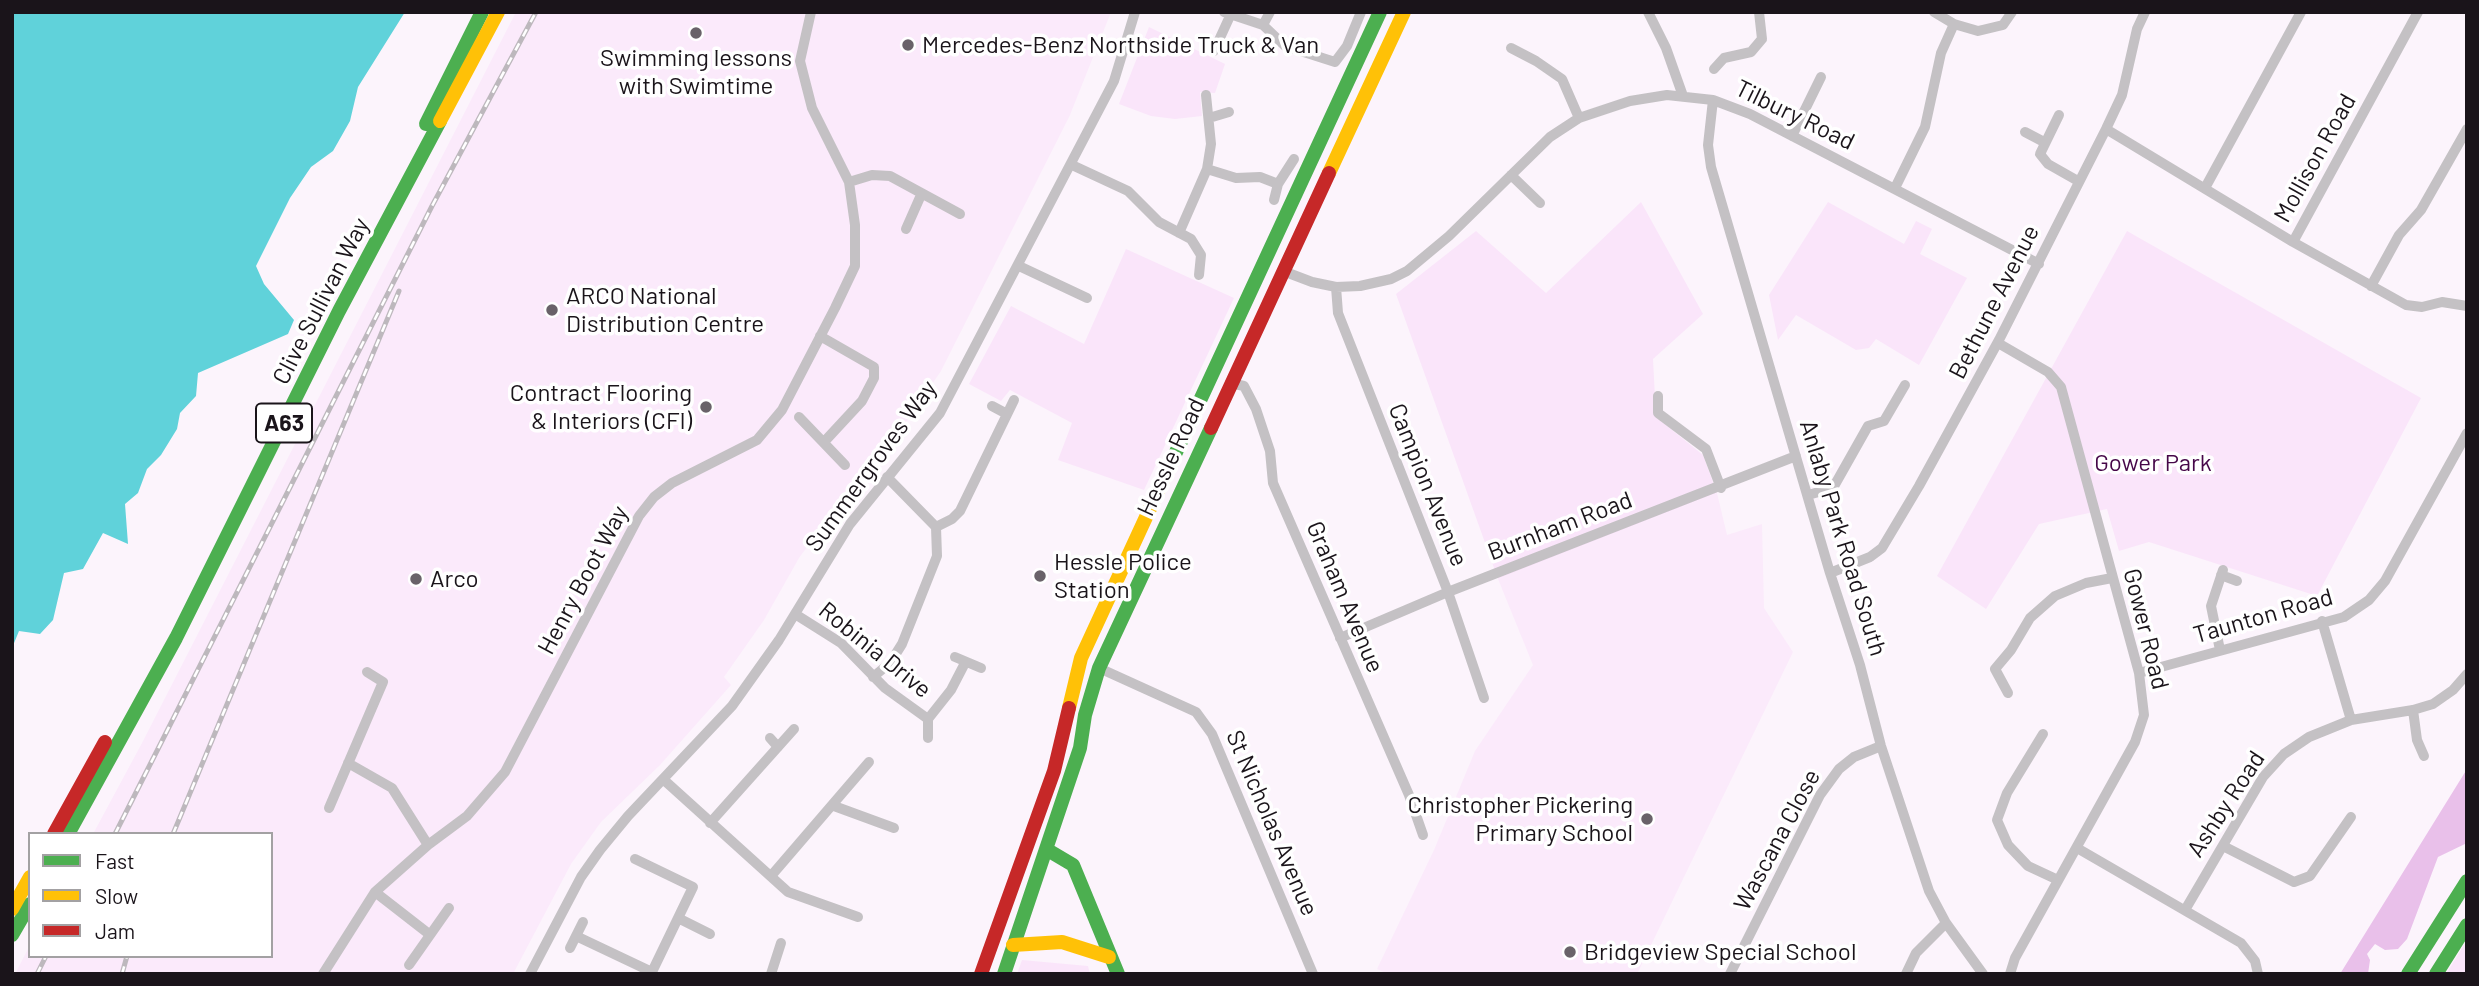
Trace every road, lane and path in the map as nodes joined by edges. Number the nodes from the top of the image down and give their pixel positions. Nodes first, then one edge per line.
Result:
1 (482, 12) edge
2 (498, 12) edge
3 (811, 12) edge
4 (1135, 12) edge
5 (1270, 12) edge
6 (1361, 12) edge
7 (1380, 12) edge
8 (1404, 12) edge
9 (1648, 12) edge
10 (1759, 12) edge
11 (1934, 12) edge
12 (2012, 12) edge
13 (2145, 12) edge
14 (2301, 12) edge
15 (2418, 12) edge
16 (1227, 14) edge
17 (1954, 24) junction
18 (1263, 25) junction
19 (1511, 48) dead end
20 (1214, 51) dead end
21 (1714, 69) dead end
22 (1821, 77) dead end
23 (1206, 95) dead end
24 (1683, 96) junction
25 (1713, 100) junction
26 (1229, 112) dead end
27 (2059, 115) dead end
28 (1209, 118) junction
29 (1579, 118) junction
30 (2106, 129) junction
31 (2467, 129) edge
32 (2025, 132) dead end
33 (1792, 136) junction
34 (2044, 142) junction
35 (1294, 159) dead end
36 (1072, 165) junction
37 (1207, 169) junction
38 (1511, 175) junction
39 (2078, 181) junction
40 (849, 182) junction
41 (1278, 184) junction
42 (1895, 188) junction
43 (2206, 188) junction
44 (921, 195) junction
45 (1274, 200) dead end
46 (1539, 203) dead end
47 (960, 214) dead end
48 (906, 229) dead end
49 (1179, 233) junction
50 (2294, 242) junction
51 (2039, 264) junction
52 (1018, 266) junction
53 (1283, 271) junction
54 (1199, 275) dead end
55 (2371, 286) junction
56 (1336, 287) junction
57 (1087, 298) dead end
58 (2467, 306) edge
59 (820, 335) junction
60 (1998, 343) junction
61 (1230, 383) junction
62 (1905, 385) dead end
63 (1658, 396) dead end
64 (1014, 400) dead end
65 (992, 406) dead end
66 (1007, 414) junction
67 (799, 418) dead end
68 (2467, 433) edge
69 (824, 442) junction
70 (1796, 456) junction
71 (845, 464) dead end
72 (887, 477) junction
73 (1721, 488) junction
74 (1808, 495) junction
75 (936, 527) junction
76 (1830, 573) junction
77 (2112, 578) junction
78 (2237, 581) dead end
79 (1448, 592) junction
80 (795, 614) junction
81 (2322, 621) junction
82 (1340, 638) junction
83 (2220, 650) junction
84 (955, 657) dead end
85 (965, 663) junction
86 (981, 668) dead end
87 (1099, 668) junction
88 (367, 672) dead end
89 (2139, 673) junction
90 (2467, 674) edge
91 (873, 677) junction
92 (2008, 693) dead end
93 (1484, 698) dead end
94 (2413, 710) junction
95 (928, 719) junction
96 (2351, 720) junction
97 (794, 729) dead end
98 (2043, 734) dead end
99 (770, 738) dead end
100 (928, 738) dead end
101 (1881, 746) junction
102 (778, 747) junction
103 (2424, 756) dead end
104 (869, 762) dead end
105 (348, 763) junction
106 (664, 780) junction
107 (834, 806) junction
108 (329, 808) dead end
109 (2351, 817) dead end
110 (710, 823) junction
111 (894, 828) dead end
112 (55, 832) edge
113 (69, 832) edge
114 (1423, 835) dead end
115 (428, 845) junction
116 (2223, 846) junction
117 (2077, 848) junction
118 (1045, 849) junction
119 (635, 859) dead end
120 (771, 876) junction
121 (2058, 880) junction
122 (28, 881) edge
123 (2467, 881) edge
124 (375, 892) junction
125 (2462, 900) edge
126 (28, 908) edge
127 (449, 908) dead end
128 (12, 909) edge
129 (2185, 910) junction
130 (858, 917) dead end
131 (678, 918) junction
132 (583, 922) dead end
133 (1946, 923) junction
134 (2467, 925) edge
135 (429, 934) junction
136 (710, 934) dead end
137 (12, 936) edge
138 (576, 936) junction
139 (781, 943) dead end
140 (1013, 945) junction
141 (570, 948) dead end
142 (1110, 957) junction
143 (409, 965) dead end
144 (652, 973) edge
145 (323, 974) edge
146 (530, 974) edge
147 (771, 974) edge
148 (981, 974) edge
149 (1004, 974) edge
150 (1118, 974) edge
151 (1313, 974) edge
152 (1730, 974) edge
153 (1906, 974) edge
154 (1983, 974) edge
155 (2010, 974) edge
156 (2258, 974) edge
157 (2409, 974) edge
158 (2437, 974) edge

1 - 112 main road, Clive Sullivan Way / A63
2 - 113 main road, Clive Sullivan Way / A63
3 - 40 street, Henry Boot Way
4 - 36 street, Summergroves Way
5 - 18 street
6 - 18 street
7 - 148 main road, Hessle Road
8 - 53 main road, Hessle Road
9 - 24 street
10 - 21 street
11 - 17 street
12 - 17 street
13 - 30 street, Bethune Avenue
14 - 43 street
15 - 50 street, Mollison Road
16 - 18 street
16 - 20 street
17 - 42 street
19 - 29 street
22 - 33 street
23 - 28 street
24 - 25 street, Tilbury Road
24 - 29 street, Tilbury Road
25 - 33 street, Tilbury Road
25 - 70 street, Anlaby Park Road South
26 - 28 street
27 - 34 street
28 - 37 street
29 - 38 street, Tilbury Road
30 - 39 street, Bethune Avenue
30 - 43 street, Mollison Road
31 - 55 street
32 - 34 street
33 - 42 street, Tilbury Road
34 - 39 street
35 - 41 street
36 - 49 street
36 - 52 street, Summergroves Way
37 - 41 street
37 - 49 street
38 - 46 street
38 - 56 street, Tilbury Road
39 - 51 street, Bethune Avenue
40 - 44 street
40 - 59 street, Henry Boot Way
41 - 45 street
42 - 51 street, Tilbury Road
43 - 50 street, Mollison Road
44 - 47 street
44 - 48 street
49 - 54 street
50 - 55 street
51 - 60 street, Bethune Avenue
52 - 57 street
52 - 72 street, Summergroves Way
53 - 56 street, Tilbury Road
53 - 61 main road, Hessle Road
55 - 58 street
56 - 79 street, Campion Avenue
59 - 69 street
59 - 115 street, Henry Boot Way
60 - 76 street, Bethune Avenue
60 - 77 street, Gower Road
61 - 82 street, Graham Avenue
61 - 87 main road, Hessle Road
62 - 74 street
63 - 73 street
64 - 66 street
65 - 66 street
66 - 75 street
67 - 69 street
68 - 81 street, Taunton Road
69 - 71 street
70 - 73 street, Burnham Road
70 - 74 street, Anlaby Park Road South
72 - 75 street
72 - 80 street, Summergroves Way
73 - 79 street, Burnham Road
74 - 76 street, Anlaby Park Road South
75 - 91 street
76 - 101 street, Anlaby Park Road South
77 - 89 street, Gower Road
77 - 92 street
78 - 83 street
79 - 82 street, Burnham Road
79 - 93 street, Campion Avenue
80 - 91 street, Robinia Drive
80 - 106 street, Summergroves Way
81 - 83 street, Taunton Road
81 - 96 street
82 - 114 street, Graham Avenue
83 - 89 street, Taunton Road
84 - 85 street, Robinia Drive
85 - 86 street, Robinia Drive
85 - 95 street, Robinia Drive
87 - 118 main road, Hessle Road
87 - 151 street, St Nicholas Avenue
88 - 105 street
89 - 117 street, Gower Road
90 - 94 street, Ashby Road
91 - 95 street, Robinia Drive
94 - 96 street, Ashby Road
94 - 103 street
95 - 100 street, Robinia Drive
96 - 116 street, Ashby Road
97 - 102 street
98 - 121 street
99 - 102 street
101 - 133 street, Anlaby Park Road South
101 - 152 street, Wascana Close
102 - 110 street
104 - 107 street
105 - 108 street
105 - 115 street
106 - 110 street
106 - 146 street, Summergroves Way
107 - 111 street
107 - 120 street
109 - 116 street
110 - 120 street
115 - 124 street, Henry Boot Way
116 - 129 street, Ashby Road
117 - 121 street, Gower Road
117 - 129 street
118 - 140 main road, Hessle Road
118 - 142 main road
119 - 131 street
120 - 130 street
121 - 155 street, Gower Road
122 - 128 main road
123 - 125 main road
124 - 135 street
124 - 145 street, Henry Boot Way
125 - 157 main road
126 - 137 main road
127 - 135 street
129 - 156 street
131 - 136 street
131 - 144 street
132 - 138 street
133 - 153 street
133 - 154 street, Anlaby Park Road South
134 - 158 main road
135 - 143 street
138 - 141 street
138 - 144 street
139 - 147 street
140 - 142 main road
140 - 149 main road, Hessle Road
142 - 150 main road

